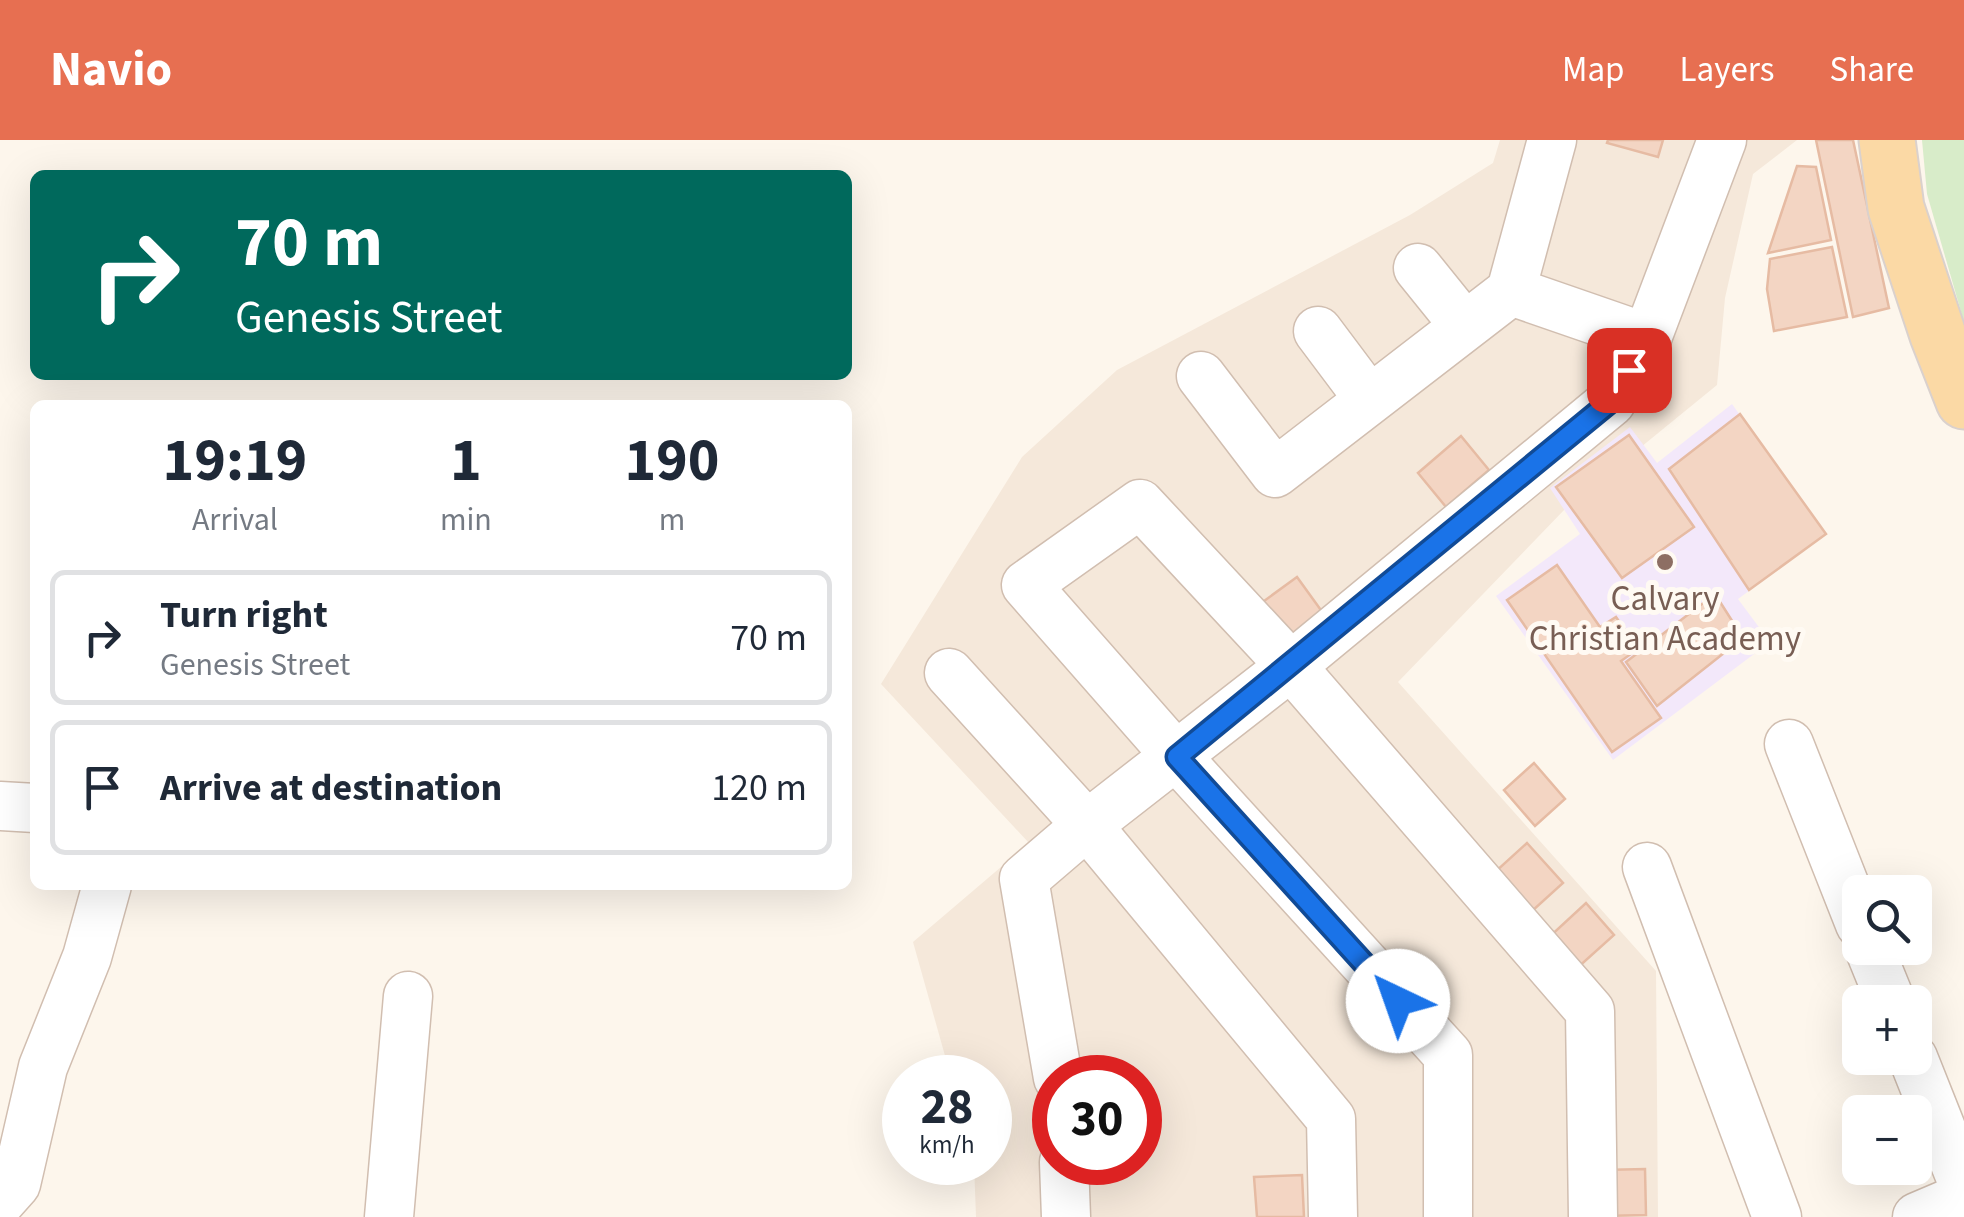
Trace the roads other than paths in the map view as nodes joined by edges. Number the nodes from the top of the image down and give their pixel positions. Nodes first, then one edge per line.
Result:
1 (1552, 140) edge
2 (1722, 140) edge
3 (1887, 140) edge
4 (1418, 268) dead end
5 (1511, 291) junction
6 (1464, 325) junction
7 (1318, 331) dead end
8 (1647, 338) junction
9 (1201, 376) dead end
10 (1369, 399) junction
11 (1964, 402) edge
12 (1291, 666) junction
13 (948, 674) dead end
14 (1789, 744) dead end
15 (1177, 757) junction
16 (0, 806) edge
17 (30, 808) edge
18 (1087, 824) junction
19 (1648, 867) dead end
20 (1842, 878) edge
21 (106, 890) edge
22 (408, 996) dead end
23 (1054, 1055) edge
24 (1920, 1075) edge
25 (1065, 1185) edge
26 (1964, 1186) edge
27 (1964, 1197) edge
28 (0, 1202) edge
29 (388, 1217) edge
30 (1066, 1217) edge
31 (1333, 1217) edge
32 (1448, 1217) edge
33 (1592, 1217) edge
34 (1776, 1217) edge
35 (1916, 1217) edge

1 - 5 street
2 - 8 street
3 - 11 main road
4 - 6 street
5 - 6 street
5 - 8 street
6 - 10 street
7 - 10 street
8 - 12 street
9 - 10 street
12 - 15 street
12 - 15 street
12 - 33 street
13 - 18 street
14 - 20 street
15 - 18 street
15 - 32 street
16 - 17 street
18 - 23 street
18 - 31 street
19 - 34 street
21 - 28 street
22 - 29 street
24 - 26 street
25 - 30 street
27 - 35 street

